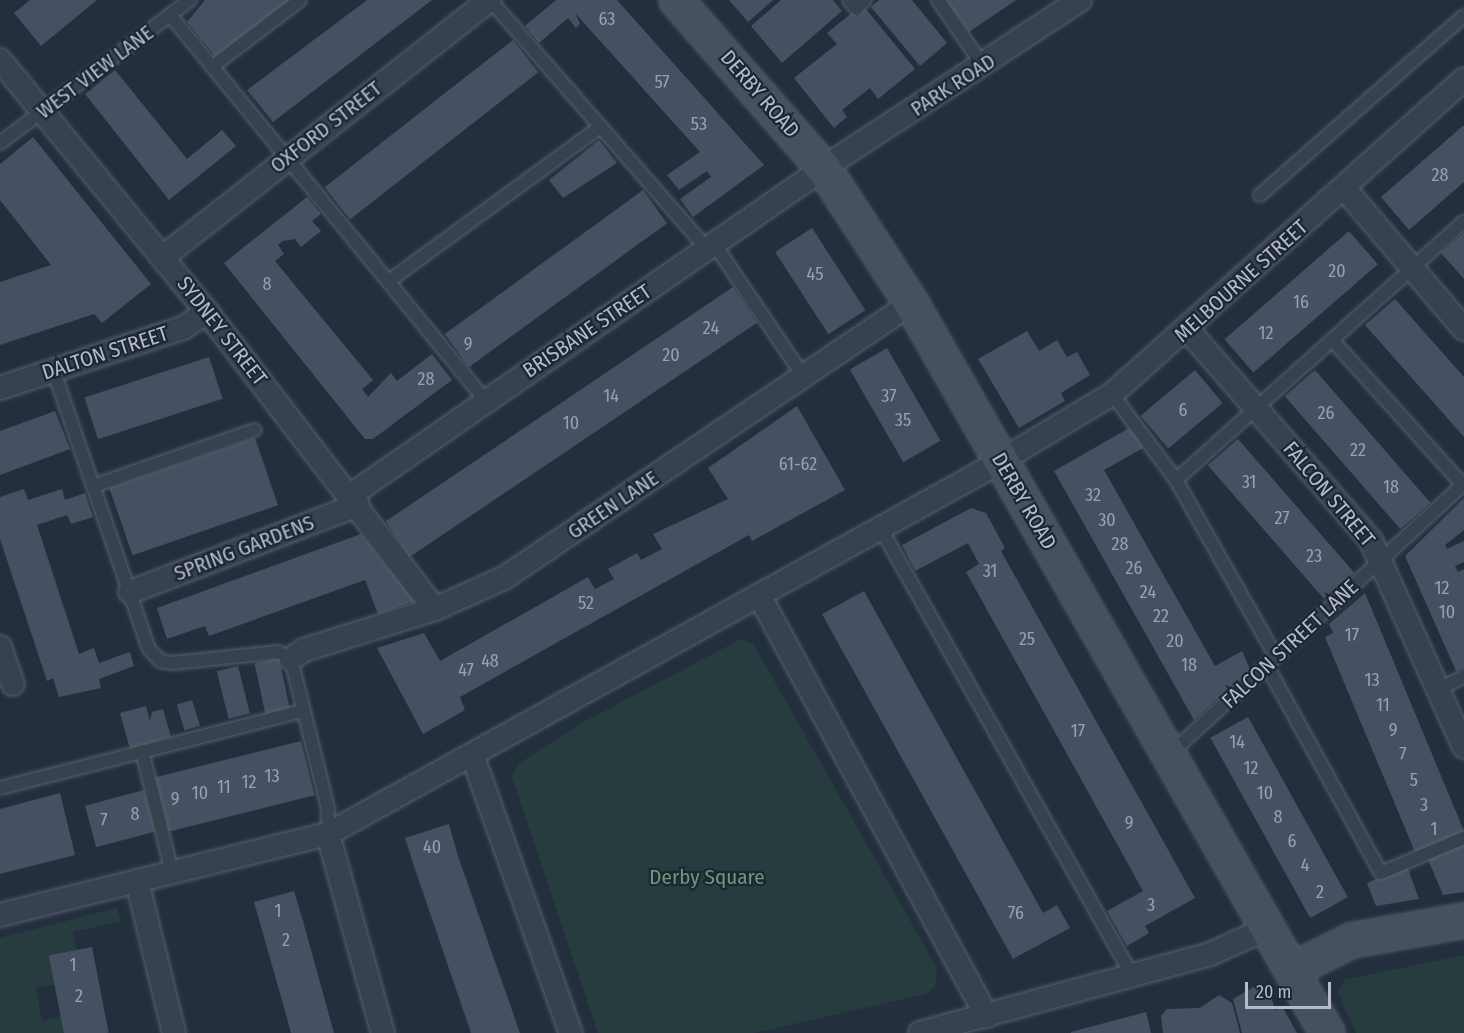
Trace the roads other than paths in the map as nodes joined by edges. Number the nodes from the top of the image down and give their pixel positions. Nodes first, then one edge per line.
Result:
1 (189, 0) edge
2 (300, 0) edge
3 (490, 0) edge
4 (676, 0) edge
5 (849, 0) edge
6 (865, 0) edge
7 (938, 0) edge
8 (1080, 0) edge
9 (170, 15) junction
10 (1464, 16) edge
11 (0, 60) edge
12 (213, 66) junction
13 (983, 66) junction
14 (1464, 79) edge
15 (44, 111) junction
16 (600, 127) junction
17 (0, 143) edge
18 (287, 157) junction
19 (824, 169) junction
20 (1344, 188) junction
21 (1260, 195) dead end
22 (1464, 222) edge
23 (712, 247) junction
24 (163, 257) junction
25 (1411, 270) junction
26 (389, 281) junction
27 (911, 303) junction
28 (207, 312) junction
29 (1187, 329) junction
30 (1464, 329) edge
31 (1332, 340) junction
32 (53, 369) junction
33 (804, 377) junction
34 (0, 388) edge
35 (1112, 394) junction
36 (485, 400) junction
37 (1256, 408) junction
38 (255, 430) dead end
39 (1001, 461) junction
40 (1176, 480) junction
41 (1464, 485) edge
42 (93, 486) junction
43 (355, 500) junction
44 (881, 529) junction
45 (1382, 559) junction
46 (130, 592) junction
47 (759, 596) junction
48 (435, 609) junction
49 (0, 647) edge
50 (291, 659) junction
51 (1272, 662) junction
52 (1464, 678) edge
53 (13, 684) dead end
54 (1439, 689) junction
55 (302, 711) junction
56 (1464, 747) edge
57 (142, 752) junction
58 (1169, 754) junction
59 (473, 757) junction
60 (0, 788) edge
61 (328, 834) junction
62 (1464, 838) edge
63 (172, 872) junction
64 (137, 881) junction
65 (0, 915) edge
66 (1464, 920) edge
67 (1266, 929) junction
68 (1291, 970) junction
69 (1132, 975) junction
70 (987, 1016) junction
71 (174, 1033) edge
72 (383, 1033) edge
73 (571, 1033) edge
74 (920, 1033) edge
75 (1327, 1033) edge

1 - 9 lane, WEST VIEW LANE
2 - 12 lane
3 - 16 lane
3 - 18 street, OXFORD STREET
4 - 19 main road, DERBY ROAD
5 - 6 lane
7 - 13 lane
8 - 13 street, PARK ROAD
9 - 12 lane
9 - 15 lane, WEST VIEW LANE
10 - 21 lane
11 - 15 street, SYDNEY STREET
12 - 18 lane
13 - 19 street, PARK ROAD
14 - 20 street, MELBOURNE STREET
15 - 17 lane, WEST VIEW LANE
15 - 24 street, SYDNEY STREET
16 - 23 lane
16 - 26 lane
18 - 24 street, OXFORD STREET
18 - 26 lane
19 - 23 street, BRISBANE STREET
19 - 27 main road, DERBY ROAD
20 - 25 street
20 - 29 street, MELBOURNE STREET
22 - 25 lane
23 - 33 lane
23 - 36 street, BRISBANE STREET
24 - 28 street, SYDNEY STREET
25 - 30 street
25 - 31 lane
26 - 36 lane
27 - 33 street, GREEN LANE
27 - 39 main road, DERBY ROAD
28 - 32 street, DALTON STREET
28 - 43 street, SYDNEY STREET
29 - 35 street, MELBOURNE STREET
29 - 37 street, FALCON STREET
31 - 37 lane
31 - 41 lane
32 - 34 street, DALTON STREET
32 - 42 lane
33 - 48 street, GREEN LANE
35 - 39 street, MELBOURNE STREET
35 - 40 lane
36 - 43 street, BRISBANE STREET
37 - 40 lane
37 - 45 street, FALCON STREET
38 - 42 lane
39 - 44 street
39 - 58 main road, DERBY ROAD
40 - 51 lane
41 - 45 lane, FALCON STREET LANE
42 - 46 lane
43 - 46 street, SPRING GARDENS
43 - 48 street, SYDNEY STREET
44 - 47 street
44 - 69 lane
45 - 51 lane, FALCON STREET LANE
45 - 54 street, FALCON STREET
46 - 50 lane
47 - 59 street
47 - 70 street
48 - 50 street, GREEN LANE
49 - 53 street
50 - 55 lane
51 - 58 lane, FALCON STREET LANE
51 - 62 lane
52 - 54 lane
54 - 56 street, FALCON STREET
55 - 57 lane
55 - 61 lane
57 - 60 lane
57 - 63 lane
58 - 67 main road, DERBY ROAD
59 - 61 street
59 - 73 street
61 - 63 street
61 - 72 street
63 - 64 street
64 - 65 street
64 - 71 street
66 - 68 main road
67 - 68 main road, DERBY ROAD
67 - 69 street
68 - 75 main road, DERBY ROAD
69 - 70 street
70 - 74 street

